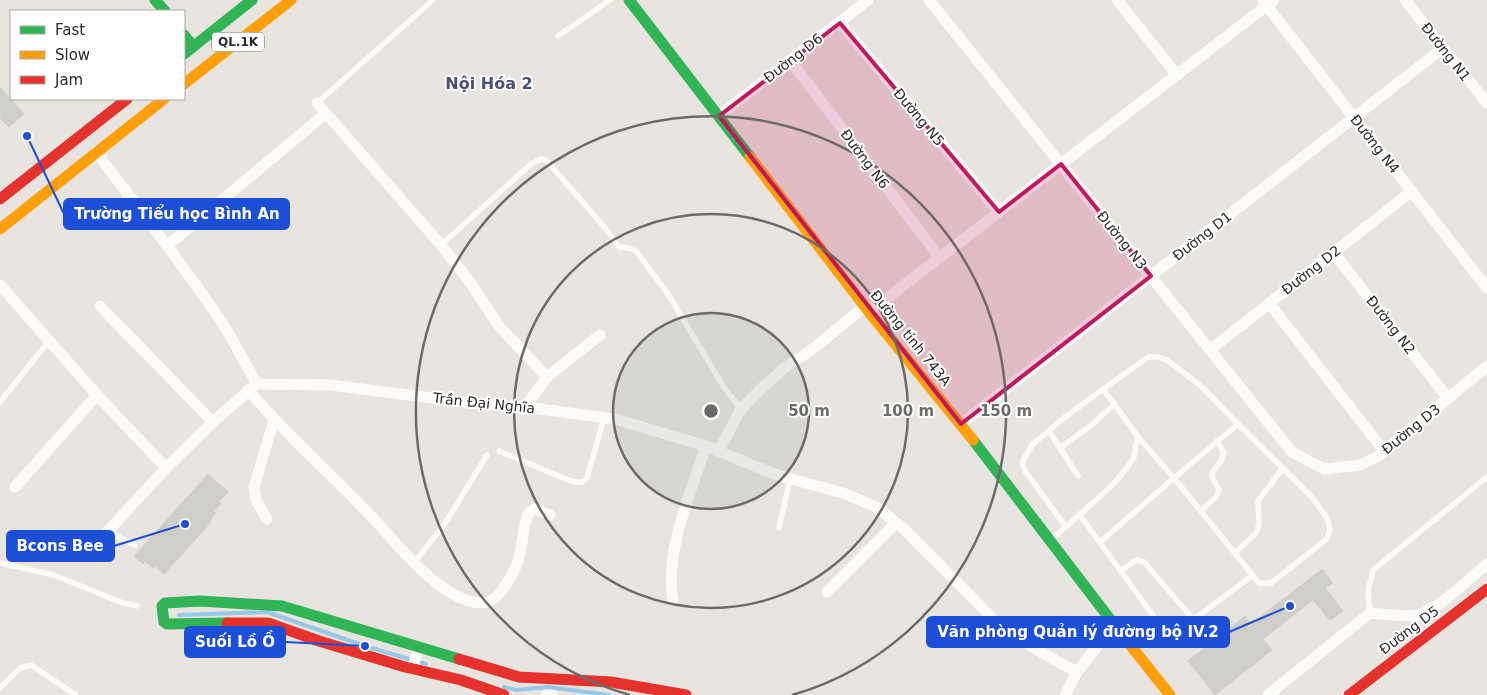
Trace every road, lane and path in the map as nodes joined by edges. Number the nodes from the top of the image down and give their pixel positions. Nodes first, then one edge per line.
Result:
1 (155, 0) edge
2 (252, 0) edge
3 (291, 0) edge
4 (433, 0) edge
5 (610, 0) edge
6 (629, 0) edge
7 (868, 0) edge
8 (929, 0) edge
9 (1117, 0) edge
10 (1405, 0) edge
11 (1267, 2) edge
12 (163, 10) edge
13 (840, 23) junction
14 (185, 36) edge
15 (558, 36) dead end
16 (1443, 48) junction
17 (185, 54) edge
18 (201, 56) junction
19 (790, 60) junction
20 (1176, 75) junction
21 (185, 82) edge
22 (126, 100) edge
23 (163, 100) edge
24 (317, 103) joint
25 (1487, 103) edge
26 (326, 114) junction
27 (719, 116) junction
28 (1354, 117) junction
29 (96, 152) junction
30 (1061, 164) junction
31 (1412, 191) junction
32 (0, 199) edge
33 (999, 212) junction
34 (0, 229) edge
35 (168, 245) junction
36 (441, 245) junction
37 (1334, 252) junction
38 (940, 258) junction
39 (1151, 276) junction
40 (0, 285) edge
41 (1487, 288) edge
42 (1269, 303) junction
43 (100, 306) dead end
44 (867, 309) junction
45 (600, 335) dead end
46 (49, 341) junction
47 (1210, 350) junction
48 (1487, 366) edge
49 (547, 377) junction
50 (252, 387) junction
51 (1103, 389) junction
52 (96, 395) junction
53 (1448, 398) junction
54 (0, 402) edge
55 (1115, 404) junction
56 (525, 407) junction
57 (741, 409) junction
58 (604, 418) junction
59 (274, 420) junction
60 (213, 422) junction
61 (962, 424) junction
62 (1238, 424) junction
63 (1049, 431) junction
64 (1139, 438) junction
65 (1216, 441) junction
66 (706, 446) junction
67 (1060, 448) junction
68 (499, 451) dead end
69 (1384, 451) junction
70 (718, 452) junction
71 (486, 455) dead end
72 (166, 468) junction
73 (1283, 468) junction
74 (1324, 469) joint
75 (1078, 476) dead end
76 (1487, 477) edge
77 (1174, 478) junction
78 (790, 479) junction
79 (15, 486) dead end
80 (1201, 511) junction
81 (1079, 514) junction
82 (550, 515) dead end
83 (267, 519) dead end
84 (896, 523) junction
85 (1066, 527) junction
86 (779, 528) dead end
87 (107, 531) junction
88 (1050, 540) junction
89 (96, 542) dead end
90 (1100, 542) junction
91 (135, 545) dead end
92 (1235, 553) junction
93 (0, 563) edge
94 (414, 563) junction
95 (1487, 564) edge
96 (1122, 570) junction
97 (1253, 575) junction
98 (1487, 589) edge
99 (827, 592) dead end
100 (672, 600) dead end
101 (137, 606) dead end
102 (1370, 613) junction
103 (1193, 619) junction
104 (1114, 625) junction
105 (415, 658) junction
106 (1077, 672) junction
107 (0, 688) edge
108 (76, 695) edge
109 (504, 695) edge
110 (546, 695) edge
111 (552, 695) edge
112 (686, 695) edge
113 (1065, 695) edge
114 (1170, 695) edge
115 (1268, 695) edge
116 (1349, 695) edge

1 - 12 main road
2 - 18 main road, QL.1K
3 - 18 main road, QL.1K
4 - 24 lane
5 - 15 lane
6 - 27 main road, Đường tỉnh 743A
7 - 13 street, Đường D6
8 - 30 street, Đường N3
9 - 20 street
10 - 16 street, Đường N1
11 - 20 street
11 - 28 street, Đường N4
13 - 19 street, Đường D6
13 - 33 street, Đường N5
14 - 18 main road
16 - 25 street, Đường N1
16 - 28 street, Đường D1
17 - 18 main road, QL.1K
18 - 21 main road, QL.1K
19 - 27 street, Đường D6
19 - 38 street, Đường N6
20 - 30 street
22 - 32 main road
23 - 29 main road
24 - 26 street
26 - 35 street
26 - 36 street
27 - 44 main road, Đường tỉnh 743A
28 - 31 street, Đường N4
28 - 39 street, Đường D1
29 - 34 main road
29 - 35 street
30 - 33 street
30 - 39 street, Đường N3
31 - 37 street, Đường D2
31 - 41 street, Đường N4
33 - 38 street
35 - 50 street
36 - 49 street
36 - 57 lane
37 - 42 street, Đường D2
37 - 53 street, Đường N2
38 - 44 street
39 - 47 street, Đường N3
39 - 61 street, Đường D1
40 - 46 street
42 - 47 street, Đường D2
42 - 69 street
43 - 60 street
44 - 57 street
44 - 61 main road, Đường tỉnh 743A
45 - 49 street
46 - 52 street
46 - 54 lane
47 - 74 street, Đường N3
48 - 53 street, Đường D3
49 - 56 street
50 - 56 street, Trần Đại Nghĩa
50 - 59 street
50 - 60 street
51 - 55 lane
51 - 62 lane
51 - 63 lane
52 - 72 street
52 - 79 street
53 - 69 street, Đường D3
55 - 64 lane
55 - 67 lane
56 - 58 street, Trần Đại Nghĩa
57 - 70 street
58 - 66 street, Trần Đại Nghĩa
58 - 68 lane
59 - 83 street
59 - 94 street
60 - 72 street
61 - 88 main road, Đường tỉnh 743A
62 - 65 lane
62 - 73 lane
63 - 67 lane
63 - 85 lane
64 - 77 lane
64 - 81 lane
65 - 77 lane
65 - 80 lane
66 - 70 street, Trần Đại Nghĩa
66 - 100 street
67 - 75 lane
69 - 74 street, Đường D3
70 - 78 street, Trần Đại Nghĩa
71 - 94 lane
72 - 87 street
73 - 92 lane
73 - 97 lane
76 - 102 lane
77 - 80 lane
77 - 90 lane
78 - 84 street, Trần Đại Nghĩa
78 - 86 lane
80 - 92 lane
81 - 85 lane
81 - 90 lane
82 - 94 street
84 - 99 street
84 - 106 street, Trần Đại Nghĩa
85 - 88 lane
87 - 89 street
87 - 91 lane
88 - 104 main road, Đường tỉnh 743A
90 - 96 lane
92 - 97 lane
93 - 101 lane
95 - 102 street
96 - 103 lane
96 - 103 lane
97 - 103 lane
98 - 116 main road, Đường D5
102 - 115 street
104 - 106 street
104 - 114 main road, Đường tỉnh 743A
105 - 105 main road
105 - 109 main road
105 - 112 main road
106 - 113 street
107 - 108 lane
110 - 111 street

